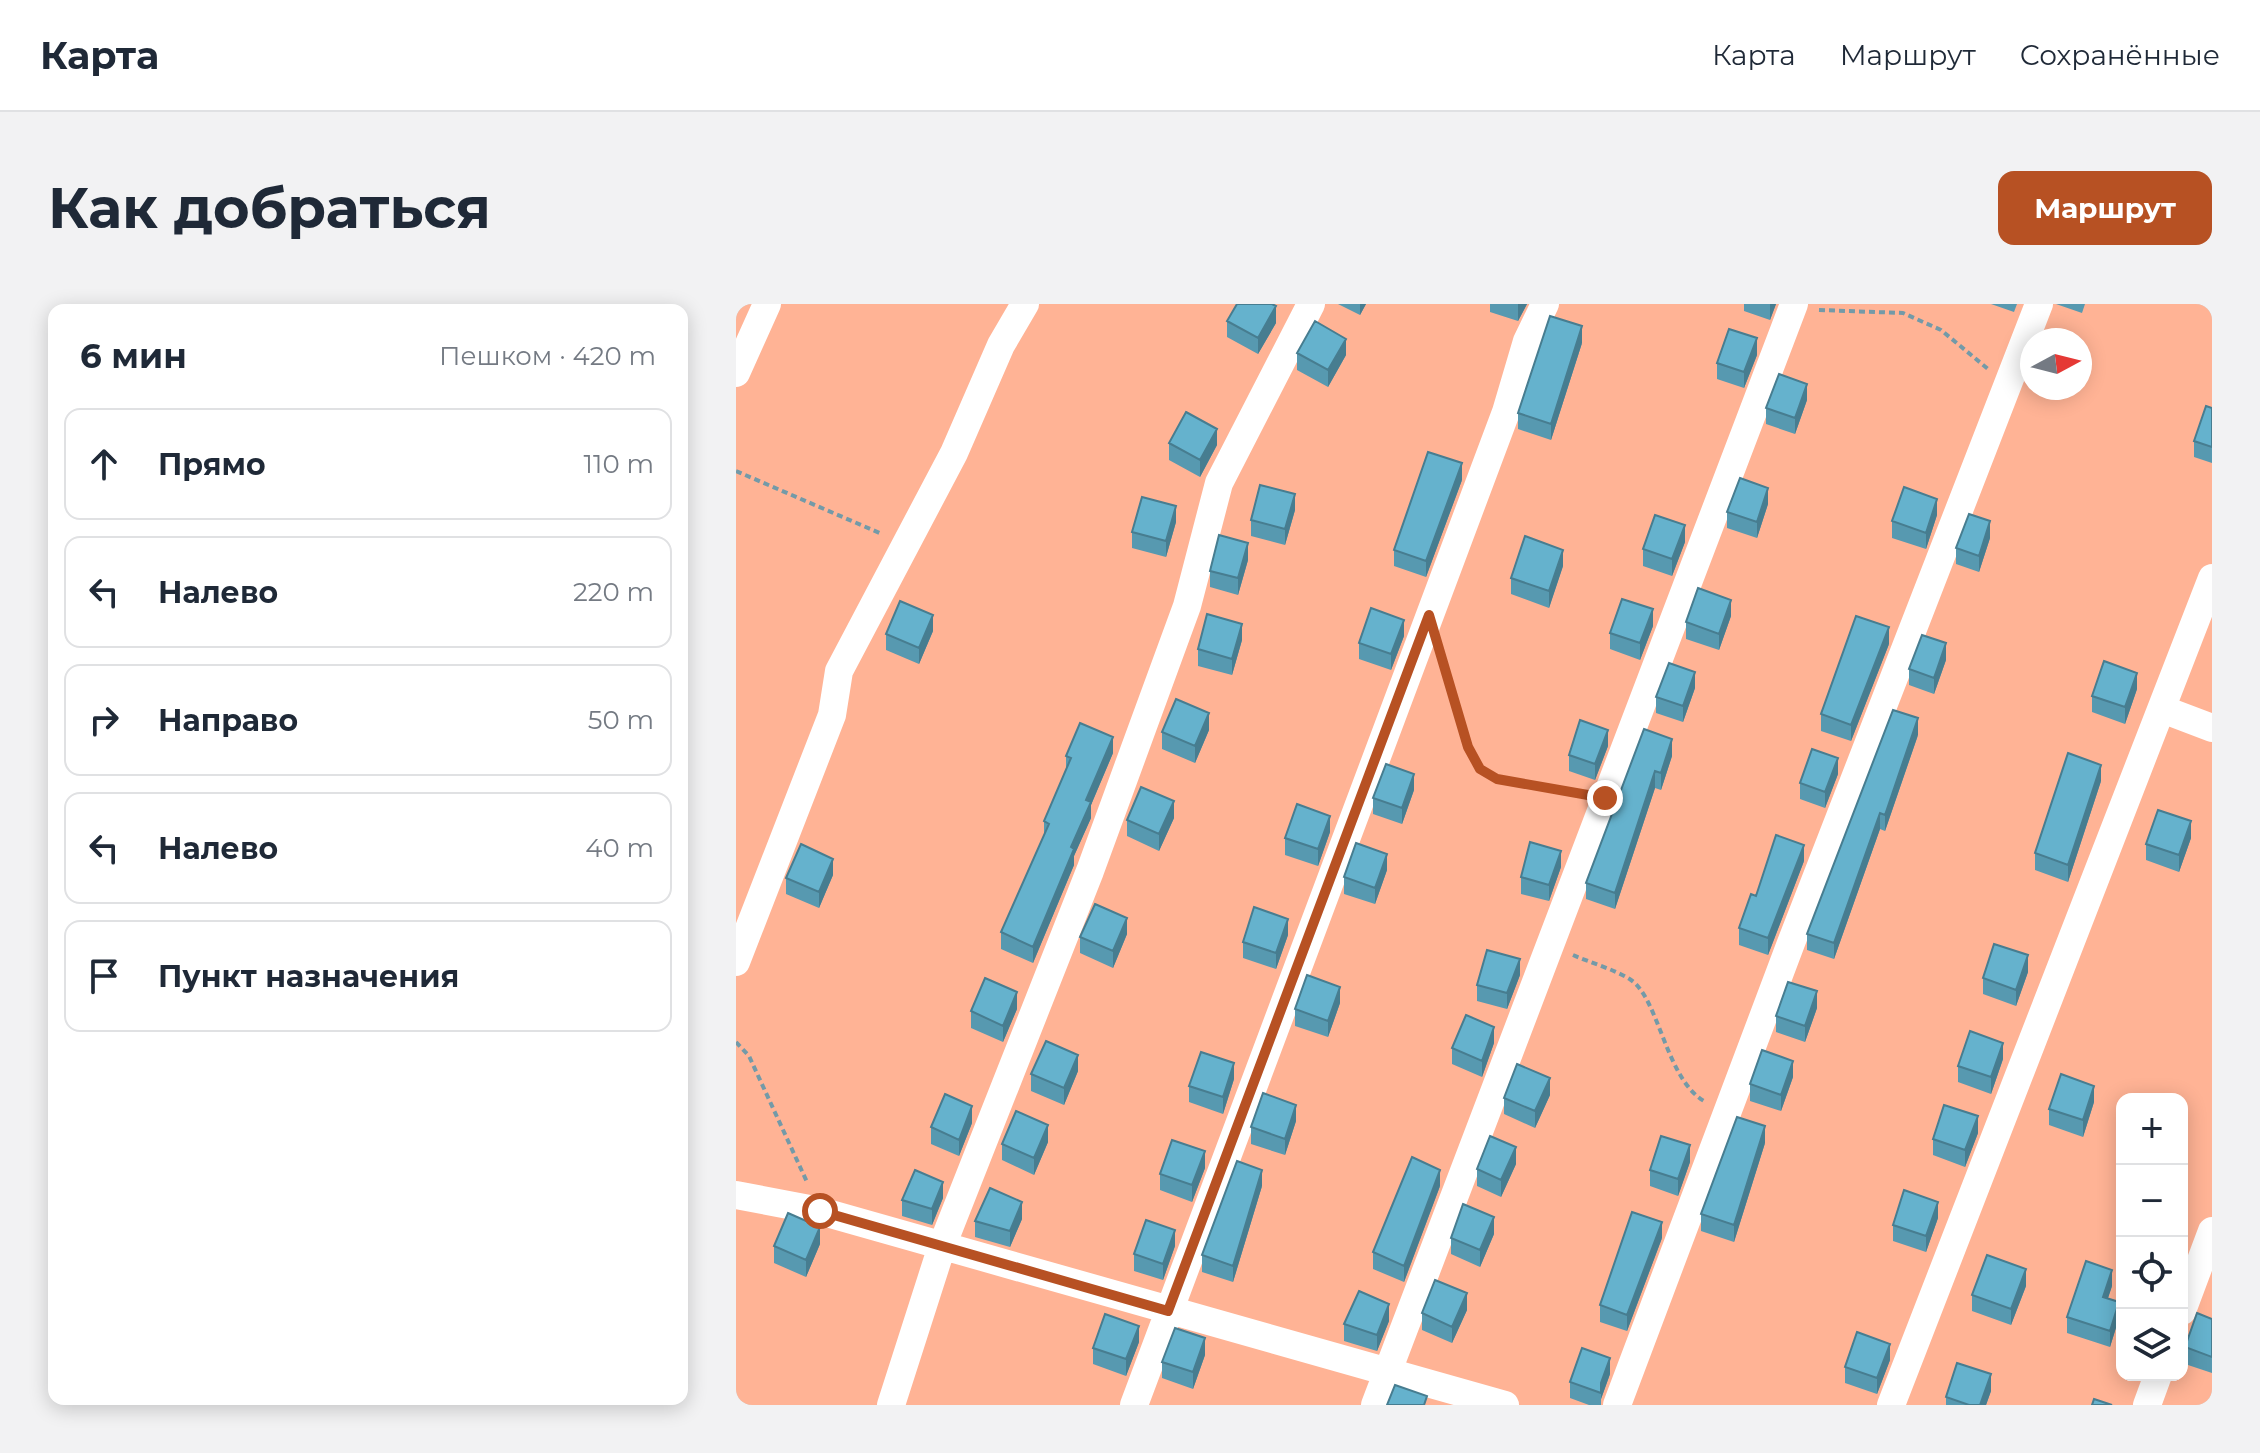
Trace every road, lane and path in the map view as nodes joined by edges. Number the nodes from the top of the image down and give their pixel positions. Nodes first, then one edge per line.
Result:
1 (767, 304) edge
2 (1025, 304) edge
3 (1311, 304) edge
4 (1545, 304) edge
5 (2039, 304) edge
6 (1793, 307) edge
7 (736, 373) edge
8 (2011, 377) junction
9 (736, 471) edge
10 (906, 545) junction
11 (2212, 578) edge
12 (1429, 615) junction
13 (2162, 709) junction
14 (2212, 728) edge
15 (1605, 798) junction
16 (1549, 945) junction
17 (736, 962) edge
18 (736, 1042) edge
19 (1727, 1115) junction
20 (736, 1195) edge
21 (820, 1211) junction
22 (2212, 1231) edge
23 (942, 1246) junction
24 (2183, 1309) edge
25 (1168, 1311) junction
26 (1388, 1372) junction
27 (2156, 1381) edge
28 (891, 1405) edge
29 (1134, 1405) edge
30 (1375, 1405) edge
31 (1505, 1405) edge
32 (1617, 1405) edge
33 (1891, 1405) edge
34 (2147, 1405) edge

1 - 7 street
2 - 10 street
3 - 23 street
4 - 12 street
5 - 8 street
6 - 8 path
6 - 15 street
8 - 19 street
9 - 10 path
10 - 17 street
11 - 13 street
12 - 15 path
12 - 25 street
13 - 14 street
13 - 33 street
15 - 16 street
16 - 19 path
16 - 26 street
18 - 21 path
19 - 32 street
20 - 21 street
21 - 23 street
22 - 24 street
23 - 25 street
23 - 28 street
25 - 26 street
25 - 29 street
26 - 30 street
26 - 31 street
27 - 34 street

